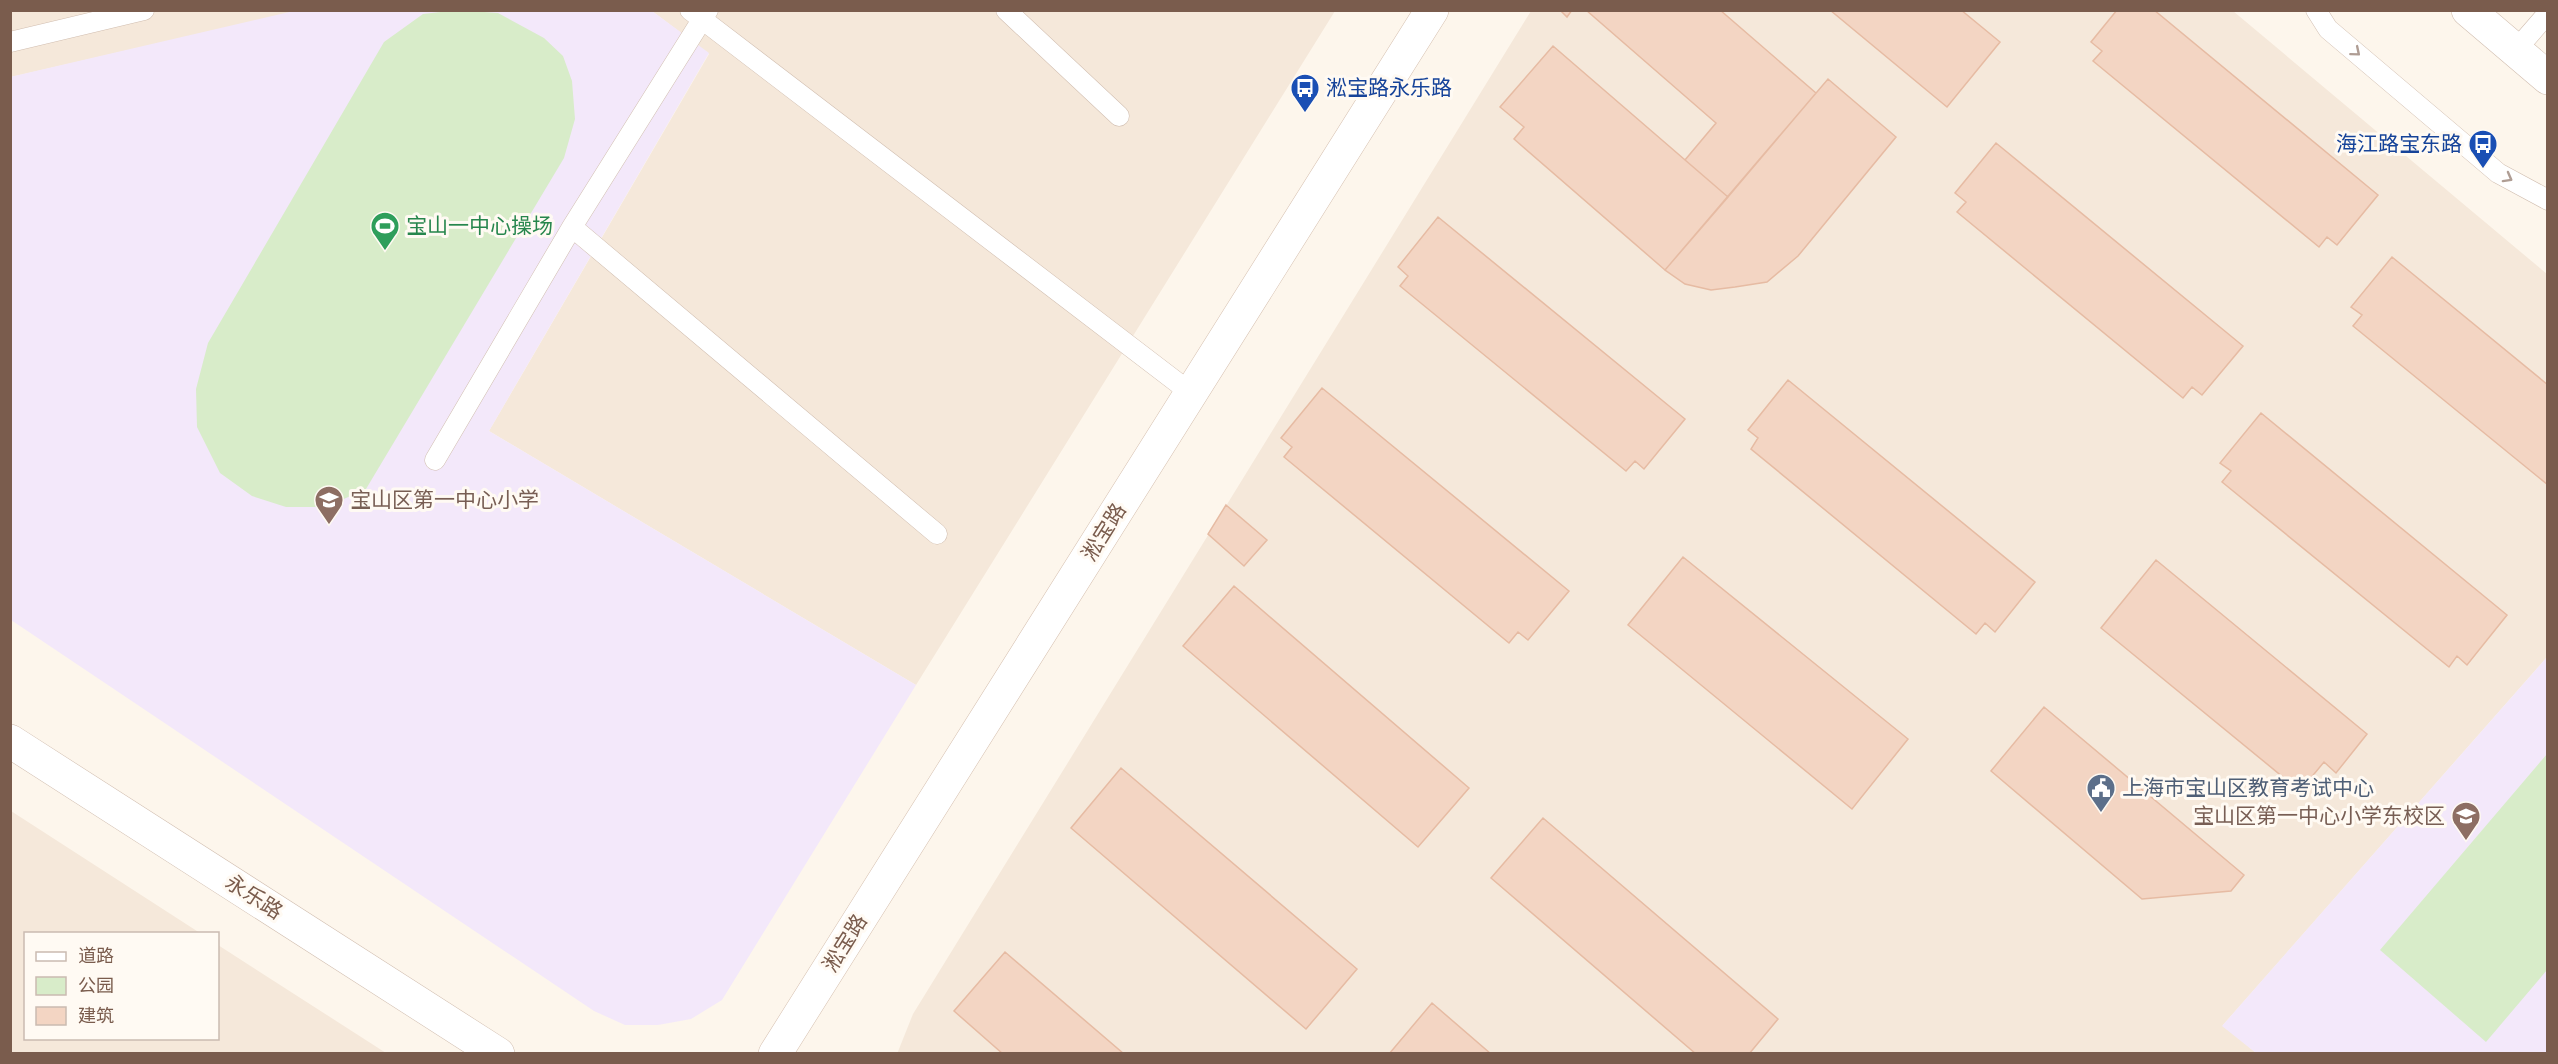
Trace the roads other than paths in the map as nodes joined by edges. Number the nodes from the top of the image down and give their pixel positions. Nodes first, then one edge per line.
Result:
1 (1006, 10) edge
2 (1432, 10) edge
3 (2316, 10) edge
4 (2468, 10) edge
5 (141, 11) edge
6 (2547, 13) edge
7 (700, 14) edge
8 (10, 42) edge
9 (2514, 51) junction
10 (2547, 78) edge
11 (1119, 116) dead end
12 (2547, 200) edge
13 (572, 227) junction
14 (1191, 393) junction
15 (435, 460) dead end
16 (937, 534) dead end
17 (10, 741) edge
18 (498, 1053) edge
19 (776, 1053) edge

1 - 11 lane
2 - 14 main road, 淞宝路
3 -> 12 lane
4 - 9 main road
5 - 8 lane
6 - 9 lane
7 - 13 lane
7 - 14 lane
9 - 10 main road
13 - 15 lane
13 - 16 lane
14 - 19 main road, 淞宝路
17 - 18 main road, 永乐路

